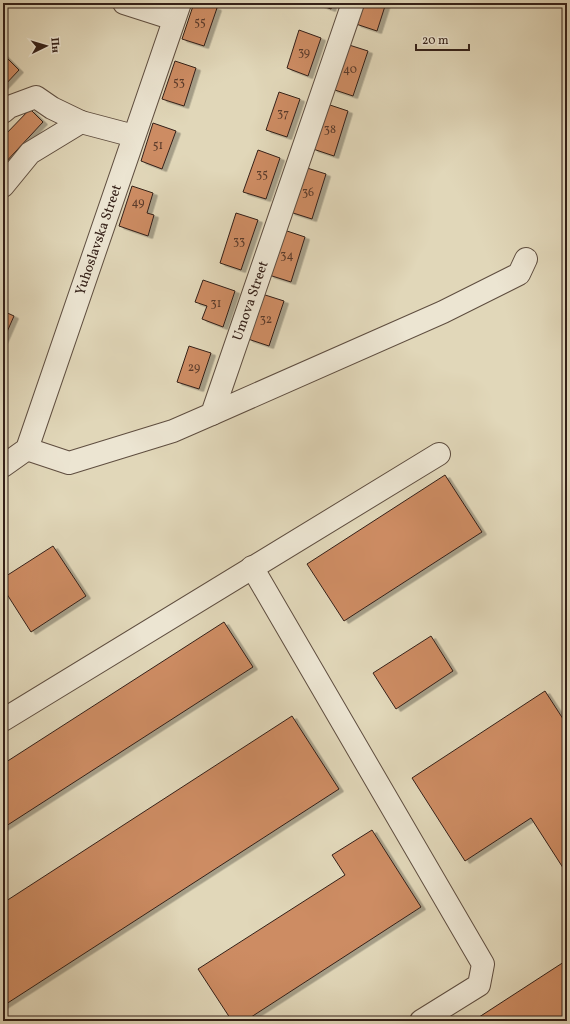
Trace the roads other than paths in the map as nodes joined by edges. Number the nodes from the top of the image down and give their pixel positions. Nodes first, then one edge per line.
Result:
1 (124, 3) edge
2 (353, 3) edge
3 (177, 11) edge
4 (3, 112) edge
5 (80, 122) junction
6 (134, 136) junction
7 (3, 186) edge
8 (526, 259) dead end
9 (212, 414) junction
10 (27, 449) junction
11 (440, 454) dead end
12 (3, 466) edge
13 (252, 567) junction
14 (3, 720) edge
15 (421, 1021) edge

1 - 3 street
2 - 9 street, Umova Street
3 - 6 street, Yuhoslavska Street
4 - 5 street
5 - 6 street
5 - 7 street
6 - 10 street, Yuhoslavska Street
8 - 9 street
9 - 10 street
10 - 12 street
11 - 13 street
13 - 14 street
13 - 15 street

